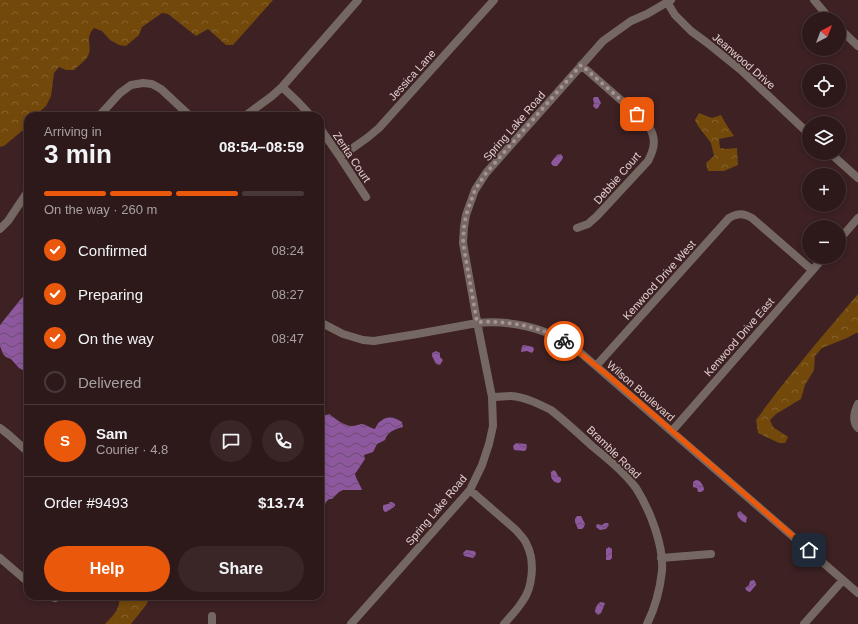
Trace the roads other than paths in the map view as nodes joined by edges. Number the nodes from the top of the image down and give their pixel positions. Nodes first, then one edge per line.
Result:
1 (358, 0) edge
2 (494, 0) edge
3 (814, 0) edge
4 (669, 1) edge
5 (824, 12) edge
6 (846, 35) edge
7 (858, 46) edge
8 (581, 65) junction
9 (282, 87) junction
10 (103, 112) edge
11 (186, 112) edge
12 (250, 112) edge
13 (307, 112) edge
14 (802, 127) edge
15 (324, 134) edge
16 (340, 157) junction
17 (838, 160) edge
18 (858, 178) edge
19 (24, 197) edge
20 (366, 197) dead end
21 (858, 218) edge
22 (577, 228) dead end
23 (0, 229) edge
24 (846, 232) edge
25 (818, 264) edge
26 (812, 270) junction
27 (477, 322) junction
28 (324, 324) edge
29 (596, 366) junction
30 (492, 397) junction
31 (858, 404) edge
32 (856, 425) edge
33 (0, 428) edge
34 (672, 431) junction
35 (24, 448) edge
36 (470, 490) junction
37 (712, 554) dead end
38 (0, 558) edge
39 (661, 558) junction
40 (24, 579) edge
41 (843, 580) junction
42 (858, 593) edge
43 (351, 624) edge
44 (504, 624) edge
45 (647, 624) edge
46 (804, 624) edge

1 - 9 street
2 - 16 street, Jessica Lane
3 - 5 street
4 - 8 street, Spring Lake Road
4 - 14 street, Jeanwood Drive
6 - 7 street
8 - 22 street, Debbie Court
8 - 27 street, Spring Lake Road
9 - 12 street
9 - 13 street
10 - 11 street
15 - 16 street, Zerita Court
16 - 20 street, Zerita Court
17 - 18 street
19 - 23 street
21 - 24 street
25 - 26 street, Kenwood Drive East
26 - 29 street, Kenwood Drive West
26 - 34 street, Kenwood Drive East
27 - 28 street, Wilson Boulevard
27 - 29 street, Wilson Boulevard
27 - 30 street, Spring Lake Road
29 - 34 street, Wilson Boulevard
30 - 36 street, Spring Lake Road
30 - 39 street, Bramble Road
31 - 32 street
33 - 35 street
34 - 41 street, Wilson Boulevard
36 - 43 street, Spring Lake Road
36 - 44 street
37 - 39 street
38 - 40 street
39 - 45 street, Bramble Road
41 - 42 street, Wilson Boulevard
41 - 46 street

